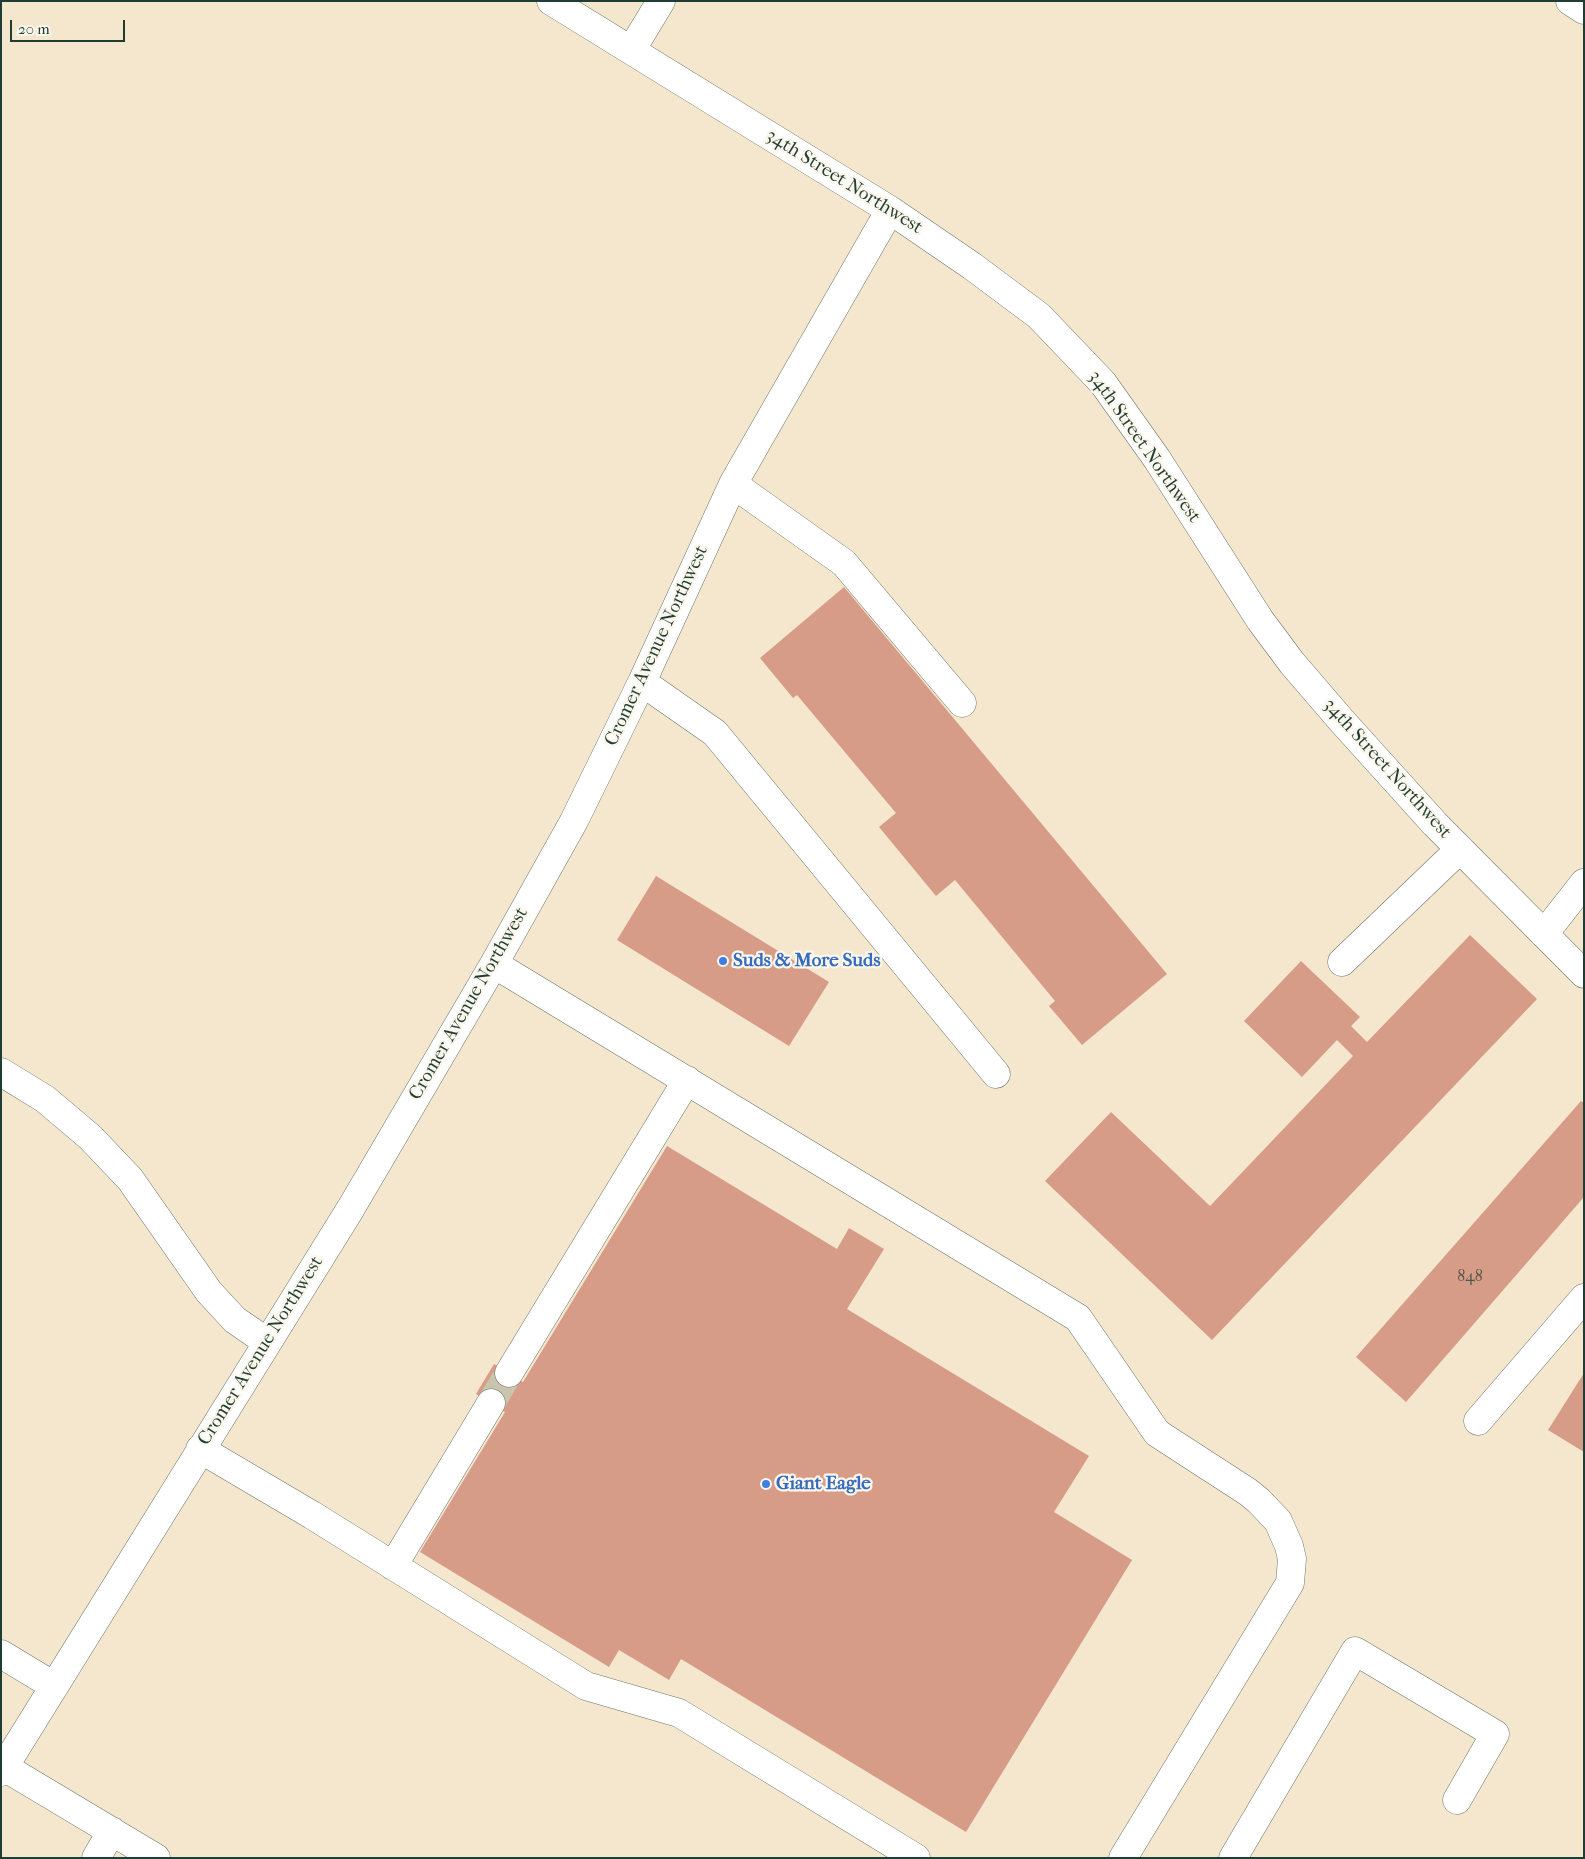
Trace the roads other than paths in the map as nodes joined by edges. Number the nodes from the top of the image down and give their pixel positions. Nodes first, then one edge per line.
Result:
1 (551, 1) edge
2 (661, 1) edge
3 (1570, 1) edge
4 (1584, 10) edge
5 (632, 49) junction
6 (890, 210) junction
7 (733, 484) junction
8 (642, 682) junction
9 (962, 703) dead end
10 (1460, 849) junction
11 (1584, 883) edge
12 (1544, 934) junction
13 (1342, 962) dead end
14 (494, 964) junction
15 (1584, 974) edge
16 (1, 1072) edge
17 (996, 1074) dead end
18 (687, 1080) junction
19 (1584, 1298) edge
20 (267, 1342) junction
21 (509, 1373) tunnel mouth
22 (491, 1403) tunnel mouth
23 (1478, 1421) dead end
24 (200, 1449) junction
25 (393, 1566) junction
26 (1, 1654) edge
27 (54, 1686) junction
28 (3, 1769) edge
29 (1457, 1800) dead end
30 (112, 1831) junction
31 (96, 1858) edge
32 (156, 1858) edge
33 (916, 1858) edge
34 (1123, 1858) edge
35 (1233, 1858) edge

1 - 5 street, 34th Street Northwest
2 - 5 street
3 - 4 street
5 - 6 street, 34th Street Northwest
6 - 7 street, Cromer Avenue Northwest
6 - 10 street, 34th Street Northwest
7 - 8 street, Cromer Avenue Northwest
7 - 9 street
8 - 14 street, Cromer Avenue Northwest
8 - 17 street
10 - 12 street, 34th Street Northwest
10 - 13 street
11 - 12 street
12 - 15 street, 34th Street Northwest
14 - 18 street
14 - 20 street, Cromer Avenue Northwest
16 - 20 street
18 - 21 street
18 - 34 street
19 - 23 street
20 - 24 street, Cromer Avenue Northwest
22 - 25 street
24 - 25 street
24 - 27 street, Cromer Avenue Northwest
25 - 33 street
26 - 27 street
27 - 28 street, Cromer Avenue Northwest
28 - 30 street
29 - 35 street
30 - 31 street
30 - 32 street

